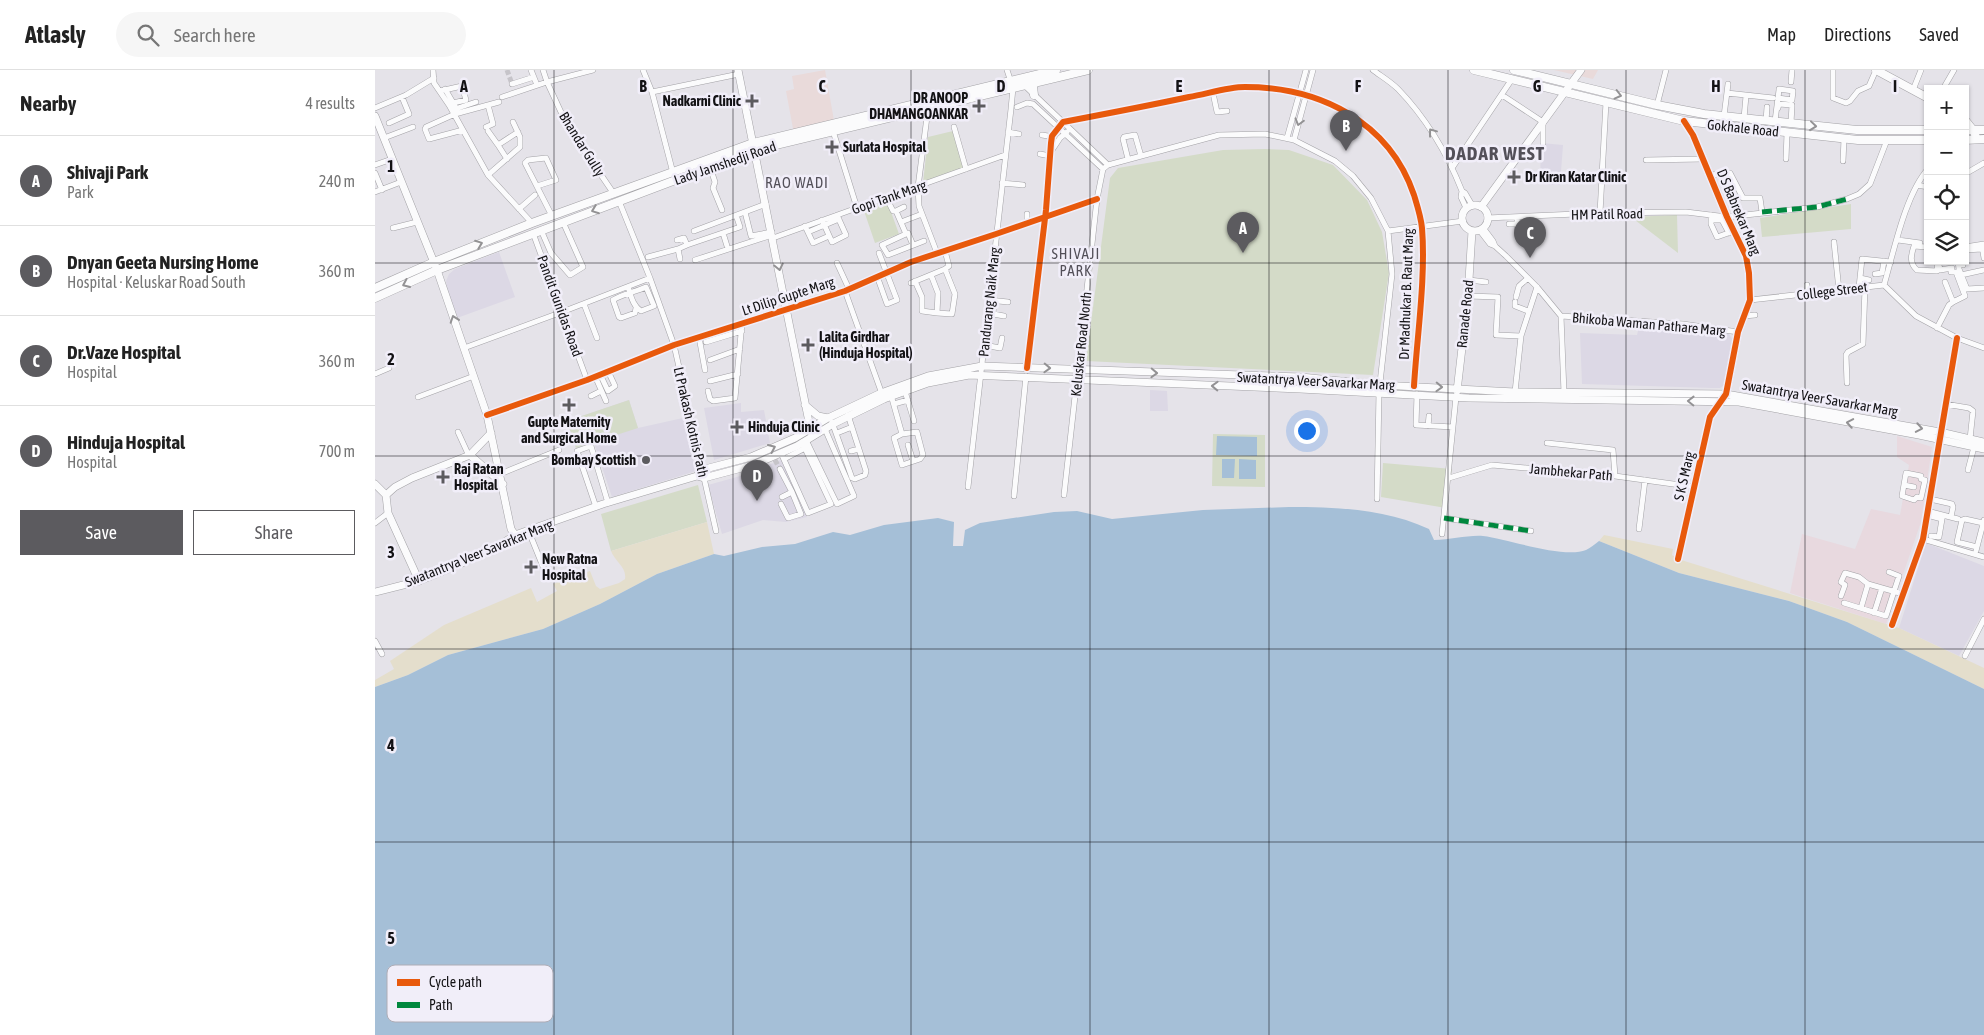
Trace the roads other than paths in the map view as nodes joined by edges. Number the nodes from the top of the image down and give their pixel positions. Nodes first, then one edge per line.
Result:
1 (432, 70) edge
2 (531, 70) edge
3 (543, 70) edge
4 (593, 70) edge
5 (643, 70) edge
6 (1007, 70) edge
7 (1057, 70) edge
8 (1088, 70) edge
9 (1306, 70) edge
10 (1313, 70) edge
11 (1373, 70) edge
12 (1474, 70) edge
13 (1514, 70) edge
14 (1581, 70) edge
15 (1665, 70) edge
16 (1792, 70) edge
17 (1833, 70) edge
18 (1876, 70) edge
19 (1921, 70) edge
20 (1954, 70) edge
21 (1046, 71) edge
22 (739, 72) edge
23 (534, 76) junction
24 (1513, 79) junction
25 (432, 81) junction
26 (547, 82) junction
27 (1035, 82) junction
28 (1791, 82) dead end
29 (1014, 83) junction
30 (512, 84) dead end
31 (1571, 84) junction
32 (1728, 84) dead end
33 (537, 85) junction
34 (1945, 85) edge
35 (1024, 86) junction
36 (443, 90) junction
37 (1913, 90) junction
38 (652, 92) junction
39 (1565, 92) junction
40 (1213, 93) junction
41 (1727, 93) junction
42 (1299, 94) junction
43 (1501, 95) junction
44 (1747, 96) junction
45 (1924, 96) edge
46 (402, 97) junction
47 (1036, 97) junction
48 (1307, 97) junction
49 (1771, 100) junction
50 (476, 102) dead end
51 (1606, 102) junction
52 (1033, 104) junction
53 (489, 105) junction
54 (1657, 105) junction
55 (1017, 107) dead end
56 (375, 108) edge
57 (454, 109) junction
58 (928, 109) junction
59 (1227, 111) dead end
60 (375, 116) edge
61 (1724, 116) junction
62 (1744, 118) junction
63 (1766, 120) junction
64 (1684, 121) junction
65 (513, 122) dead end
66 (1063, 122) junction
67 (1543, 122) junction
68 (1776, 122) junction
69 (389, 123) dead end
70 (1791, 123) junction
71 (413, 126) dead end
72 (954, 127) dead end
73 (1059, 128) junction
74 (1070, 128) junction
75 (1924, 129) edge
76 (463, 130) junction
77 (1969, 130) edge
78 (1984, 130) edge
79 (1969, 131) edge
80 (518, 132) junction
81 (833, 132) junction
82 (1008, 132) junction
83 (1065, 133) junction
84 (1787, 133) junction
85 (1019, 134) dead end
86 (1042, 135) dead end
87 (1052, 136) junction
88 (384, 138) junction
89 (1060, 138) junction
90 (1287, 138) junction
91 (1844, 139) junction
92 (1981, 139) edge
93 (1294, 140) junction
94 (1887, 140) junction
95 (1924, 140) edge
96 (1543, 143) dead end
97 (498, 145) junction
98 (754, 147) junction
99 (1051, 153) junction
100 (1041, 154) dead end
101 (1005, 155) junction
102 (1141, 156) junction
103 (1786, 158) dead end
104 (392, 159) junction
105 (507, 159) junction
106 (1128, 159) junction
107 (1703, 159) junction
108 (1646, 160) dead end
109 (1843, 161) dead end
110 (1984, 163) edge
111 (375, 165) edge
112 (710, 167) junction
113 (1105, 167) junction
114 (1452, 168) junction
115 (966, 169) junction
116 (1969, 172) edge
117 (375, 173) edge
118 (673, 173) junction
119 (488, 175) junction
120 (1710, 175) junction
121 (1924, 175) edge
122 (401, 182) junction
123 (1002, 183) junction
124 (1023, 185) dead end
125 (1917, 185) junction
126 (537, 186) junction
127 (1924, 186) edge
128 (918, 187) junction
129 (377, 190) edge
130 (535, 196) dead end
131 (616, 198) junction
132 (1097, 199) junction
133 (766, 204) junction
134 (890, 205) dead end
135 (1469, 206) junction
136 (1481, 206) junction
137 (904, 207) dead end
138 (857, 208) junction
139 (519, 209) junction
140 (1039, 209) dead end
141 (722, 210) dead end
142 (896, 210) junction
143 (1046, 210) junction
144 (745, 212) junction
145 (1762, 212) junction
146 (1600, 213) junction
147 (921, 214) junction
148 (1027, 214) dead end
149 (736, 215) junction
150 (552, 216) junction
151 (838, 217) junction
152 (1045, 217) junction
153 (1508, 217) junction
154 (1516, 217) junction
155 (1727, 217) junction
156 (1487, 218) junction
157 (1711, 218) junction
158 (1463, 220) junction
159 (417, 222) junction
160 (563, 222) junction
161 (901, 222) junction
162 (532, 223) junction
163 (824, 223) junction
164 (1027, 223) junction
165 (1518, 224) junction
166 (709, 225) junction
167 (748, 225) junction
168 (805, 226) junction
169 (740, 227) junction
170 (1422, 227) junction
171 (393, 228) dead end
172 (541, 230) junction
173 (693, 231) dead end
174 (1388, 231) junction
175 (1478, 231) junction
176 (808, 232) junction
177 (1732, 232) junction
178 (723, 233) junction
179 (533, 234) junction
180 (906, 234) junction
181 (996, 234) junction
182 (772, 235) junction
183 (714, 236) junction
184 (829, 236) junction
185 (1517, 236) dead end
186 (677, 240) dead end
187 (1898, 240) junction
188 (924, 241) dead end
189 (1834, 242) dead end
190 (687, 245) junction
191 (913, 245) junction
192 (1924, 245) edge
193 (1924, 245) edge
194 (727, 246) dead end
195 (1983, 246) edge
196 (1969, 248) edge
197 (678, 249) junction
198 (945, 251) junction
199 (879, 252) dead end
200 (937, 253) junction
201 (648, 257) dead end
202 (1984, 258) edge
203 (680, 259) dead end
204 (695, 260) dead end
205 (1884, 261) junction
206 (433, 262) junction
207 (1891, 262) junction
208 (837, 263) dead end
209 (1938, 265) edge
210 (1939, 265) edge
211 (1961, 265) edge
212 (945, 269) junction
213 (437, 270) junction
214 (1984, 270) edge
215 (887, 273) junction
216 (1875, 274) dead end
217 (931, 275) junction
218 (1961, 275) junction
219 (650, 278) junction
220 (877, 278) junction
221 (1528, 278) junction
222 (1860, 278) junction
223 (1869, 280) dead end
224 (1473, 282) junction
225 (1486, 282) dead end
226 (1945, 282) dead end
227 (1807, 285) dead end
228 (1884, 285) junction
229 (628, 286) junction
230 (1537, 287) junction
231 (1862, 287) junction
232 (375, 288) edge
233 (1984, 288) edge
234 (847, 290) junction
235 (1839, 290) junction
236 (630, 294) junction
237 (1808, 294) junction
238 (1468, 296) junction
239 (375, 298) edge
240 (1771, 298) junction
241 (992, 300) junction
242 (1750, 300) junction
243 (1008, 302) dead end
244 (1953, 302) junction
245 (584, 304) junction
246 (633, 304) junction
247 (1772, 305) dead end
248 (788, 310) junction
249 (1528, 311) junction
250 (562, 312) junction
251 (937, 313) junction
252 (990, 314) junction
253 (1755, 315) dead end
254 (1004, 316) dead end
255 (1561, 316) junction
256 (1744, 316) junction
257 (742, 324) junction
258 (1937, 328) junction
259 (742, 331) junction
260 (1738, 332) junction
261 (1521, 336) junction
262 (699, 337) junction
263 (597, 338) dead end
264 (1002, 338) dead end
265 (1957, 338) junction
266 (706, 342) dead end
267 (674, 345) junction
268 (984, 345) junction
269 (464, 348) junction
270 (1984, 348) edge
271 (740, 349) junction
272 (710, 360) dead end
273 (982, 366) junction
274 (389, 368) dead end
275 (1027, 368) junction
276 (1078, 369) junction
277 (705, 370) dead end
278 (609, 373) junction
279 (375, 374) edge
280 (738, 374) junction
281 (981, 375) junction
282 (474, 376) junction
283 (598, 376) junction
284 (1026, 376) junction
285 (1076, 379) junction
286 (587, 380) junction
287 (710, 381) dead end
288 (1847, 383) dead end
289 (1414, 386) junction
290 (1380, 388) junction
291 (1457, 388) junction
292 (904, 389) junction
293 (601, 391) junction
294 (708, 391) dead end
295 (1515, 392) junction
296 (891, 393) junction
297 (1564, 393) junction
298 (1417, 394) junction
299 (1726, 394) junction
300 (591, 396) dead end
301 (883, 396) junction
302 (418, 397) dead end
303 (1456, 397) junction
304 (1711, 398) junction
305 (908, 400) junction
306 (606, 401) dead end
307 (1721, 402) junction
308 (894, 404) junction
309 (1945, 404) junction
310 (805, 405) junction
311 (847, 413) junction
312 (487, 415) junction
313 (1429, 416) dead end
314 (1710, 416) junction
315 (831, 420) junction
316 (914, 421) dead end
317 (1428, 426) junction
318 (852, 427) junction
319 (1453, 428) junction
320 (825, 429) junction
321 (458, 432) dead end
322 (1940, 432) junction
323 (491, 433) junction
324 (811, 433) junction
325 (837, 433) junction
326 (902, 434) junction
327 (1970, 439) junction
328 (1939, 440) junction
329 (1984, 442) edge
330 (1547, 443) dead end
331 (804, 444) junction
332 (908, 445) dead end
333 (1974, 447) junction
334 (859, 449) junction
335 (559, 450) dead end
336 (1984, 450) edge
337 (851, 451) dead end
338 (469, 456) junction
339 (783, 456) junction
340 (913, 461) junction
341 (780, 469) tunnel mouth
342 (1968, 470) dead end
343 (500, 474) junction
344 (701, 475) junction
345 (1615, 476) junction
346 (1449, 478) junction
347 (1645, 480) junction
348 (602, 482) junction
349 (375, 484) edge
350 (503, 484) junction
351 (1903, 485) junction
352 (589, 487) junction
353 (968, 487) dead end
354 (1695, 487) junction
355 (1914, 487) dead end
356 (1923, 489) junction
357 (1931, 490) junction
358 (793, 492) junction
359 (386, 495) junction
360 (1064, 495) dead end
361 (1014, 496) dead end
362 (782, 497) dead end
363 (1377, 499) dead end
364 (1930, 499) junction
365 (607, 503) junction
366 (781, 504) dead end
367 (596, 507) junction
368 (1927, 513) junction
369 (388, 514) junction
370 (1951, 517) junction
371 (1444, 518) junction
372 (1958, 519) dead end
373 (1984, 522) edge
374 (375, 523) edge
375 (1639, 529) dead end
376 (716, 531) dead end
377 (1531, 531) dead end
378 (529, 532) junction
379 (1442, 534) dead end
380 (515, 535) junction
381 (1931, 536) dead end
382 (1923, 539) junction
383 (1976, 550) junction
384 (1984, 557) edge
385 (1678, 559) dead end
386 (544, 568) dead end
387 (1889, 572) dead end
388 (419, 581) junction
389 (1868, 584) junction
390 (1882, 588) junction
391 (1894, 591) junction
392 (375, 592) edge
393 (1903, 594) junction
394 (1841, 596) dead end
395 (1844, 602) dead end
396 (1861, 608) junction
397 (1874, 613) junction
398 (1984, 619) edge
399 (1893, 625) dead end
400 (375, 641) edge
401 (382, 654) dead end
402 (1965, 656) dead end

1 - 25 street
2 - 23 street
3 - 26 street, Bhandar Gully
4 - 26 street
5 - 38 street
6 - 29 street
7 - 21 main road, Lady Jamshedji Road
8 - 27 main road, Lady Jamshedji Road
9 - 42 street
10 - 48 street
114 -> 11 street
12 - 24 main road, Gokhale Road
13 - 31 main road, Gokhale Road
14 - 31 main road
15 - 54 street
16 - 28 street
17 - 18 street
18 - 37 main road
19 - 37 street
20 - 34 street
21 - 29 main road, Lady Jamshedji Road
22 - 38 street
22 - 98 main road
23 - 30 street
23 - 33 street
24 - 39 main road, Gokhale Road
24 - 43 street
25 - 36 street
25 - 46 street
26 - 33 street
26 - 131 street, Bhandar Gully
27 - 35 main road, Lady Jamshedji Road
27 - 47 main road
29 - 35 main road, Lady Jamshedji Road
29 - 58 main road, Lady Jamshedji Road
29 - 82 street, Pandurang Naik Marg
29 - 98 main road, Lady Jamshedji Road
31 - 39 main road
31 -> 54 main road, Gokhale Road
32 - 41 street
33 - 53 street
35 - 47 street
36 - 57 street
36 - 57 street
37 - 45 main road
38 - 118 street
39 - 51 main road, Gokhale Road
39 - 67 main road
40 - 42 street, Dr Madhukar B. Raut Marg
40 - 59 street
40 - 66 street, Dr Madhukar B. Raut Marg
41 - 44 street
41 - 61 street
42 - 48 street, Dr Madhukar B. Raut Marg
42 - 90 street
43 - 67 street
43 - 114 street
44 - 49 street
44 - 62 street
46 - 56 street
46 - 69 street
47 - 52 street
47 - 66 street
48 -> 93 street
48 - 170 street, Dr Madhukar B. Raut Marg
49 - 63 street
49 - 68 street
50 - 57 street
51 - 64 main road, Gokhale Road
51 - 146 street
52 - 55 street
52 - 73 street
53 - 57 street
53 - 97 street
54 - 61 main road, Gokhale Road
57 - 76 street
57 - 76 street
58 - 81 main road, Lady Jamshedji Road
58 - 128 street
60 - 88 main road
61 - 62 main road, Gokhale Road
62 - 63 main road, Gokhale Road
63 - 68 main road, Gokhale Road
64 - 84 main road, Gokhale Road
64 - 107 main road, D S Babrekar Marg
65 - 80 street
66 - 73 street
66 - 74 street
67 - 96 street
67 - 136 main road
68 - 70 main road, Gokhale Road
68 - 70 street
70 -> 75 main road, Gokhale Road
71 - 88 street
72 - 115 street
73 - 83 street
73 - 87 street
74 - 83 street
74 - 113 street
76 - 119 street
77 - 78 main road
79 - 92 main road
80 - 97 street
80 - 105 street
81 - 98 main road, Lady Jamshedji Road
81 - 138 street
82 - 85 street
82 - 101 street, Pandurang Naik Marg
83 - 89 street
83 - 113 street
84 - 91 main road, Gokhale Road
84 - 103 street
86 - 87 street
87 - 89 street
87 - 99 street
88 - 104 main road
89 - 99 street
90 - 93 street
90 - 102 street
91 - 94 main road, Gokhale Road
91 - 109 street
93 - 174 street
94 - 95 main road, Gokhale Road
94 - 145 street, HM Patil Road
97 - 105 street
98 - 112 main road, Lady Jamshedji Road
98 - 118 main road, Lady Jamshedji Road
98 - 133 main road
99 - 100 street
99 - 143 street
101 - 115 street, Gopi Tank Marg
101 - 123 street, Pandurang Naik Marg
102 - 106 street
102 - 106 street
104 - 111 street
104 - 122 main road
105 - 119 street
106 - 113 street
107 - 108 street
107 - 120 main road, D S Babrekar Marg
110 - 116 street
112 - 131 main road, Lady Jamshedji Road
112 - 141 street
113 - 132 street, Keluskar Road North
114 - 135 street
115 - 128 street, Gopi Tank Marg
117 - 129 street
118 - 131 main road, Lady Jamshedji Road
119 - 139 street
120 - 145 street
120 - 155 main road, D S Babrekar Marg
121 - 125 street
122 - 129 street
122 - 159 main road
123 - 124 street
123 - 181 street, Pandurang Naik Marg
125 - 127 street
125 - 187 street
126 - 126 street
126 - 150 street
128 - 138 street, Gopi Tank Marg
128 - 147 street
130 - 139 street
131 - 150 main road, Lady Jamshedji Road
131 -> 160 main road, Lady Jamshedji Road
131 - 219 street, Lt Prakash Kotnis Path
132 - 152 street, Lt Dilip Gupte Marg
132 - 276 street, Keluskar Road North
133 - 144 street
133 - 182 main road
134 - 142 street
135 - 136 main road
135 - 158 main road
136 - 156 main road
137 - 142 street
138 - 151 street, Gopi Tank Marg
139 - 162 street
140 - 143 street
142 - 161 street
143 - 152 street
144 - 149 street
144 - 167 street
145 - 155 street, HM Patil Road
146 - 154 street, HM Patil Road
146 - 157 street, HM Patil Road
147 - 161 street
147 - 200 street
148 - 164 street
149 - 166 street
149 - 169 street
150 - 162 main road, Lady Jamshedji Road
151 - 163 street, Gopi Tank Marg
151 - 184 street
152 - 164 street, Lt Dilip Gupte Marg
152 - 275 street
153 - 154 street, HM Patil Road
153 - 156 street, HM Patil Road
153 - 165 street
154 - 165 street
155 - 157 street, HM Patil Road
155 - 177 main road, D S Babrekar Marg
156 - 175 main road
157 - 177 street
157 - 177 street
158 - 170 street
158 - 175 main road
159 - 171 street
159 - 206 main road
160 - 172 main road, Lady Jamshedji Road
160 - 172 street
161 - 180 street
206 -> 162 main road, Lady Jamshedji Road
163 - 168 street, Gopi Tank Marg
163 - 176 street
163 - 184 street
164 - 181 street, Lt Dilip Gupte Marg
165 - 185 street
166 - 173 street
166 - 183 street
167 - 169 street
167 - 182 street
168 - 176 street
168 - 182 street, Gopi Tank Marg
169 - 178 street
170 - 174 street
170 - 289 street, Dr Madhukar B. Raut Marg
172 - 179 main road, Lady Jamshedji Road
174 - 290 street
175 - 221 street
175 - 224 main road, Ranade Road
176 - 184 street
177 - 242 main road, D S Babrekar Marg
178 - 183 street
178 - 194 street
179 - 213 main road, Lady Jamshedji Road
179 - 250 street, Pandit Gunidas Road
180 - 191 street
180 - 191 street
181 - 198 street, Lt Dilip Gupte Marg
181 - 241 street, Pandurang Naik Marg
182 - 204 street, Gopi Tank Marg
182 -> 248 main road
183 - 190 street
186 - 190 street
187 - 192 street
187 - 207 street
188 - 191 street
189 - 235 street
190 - 197 street
193 - 209 street
195 - 196 street
195 - 202 street
197 - 201 street
197 - 203 street
198 - 200 street, Lt Dilip Gupte Marg
198 - 212 street
199 - 215 street
200 - 215 street, Lt Dilip Gupte Marg
205 - 207 street
205 - 216 street
205 - 222 street
206 - 213 main road
206 - 232 main road, Lady Jamshedji Road
207 - 228 street
208 - 234 street
210 - 244 street
211 - 218 street
212 - 217 street
212 - 251 street
213 -> 239 main road, Lady Jamshedji Road
269 -> 213 main road
214 - 218 street
215 - 220 street, Lt Dilip Gupte Marg
215 - 220 street
217 - 251 street
217 - 251 street
218 - 233 street
219 - 229 street
219 - 267 street, Lt Prakash Kotnis Path
220 - 234 street, Lt Dilip Gupte Marg
221 - 230 street
221 - 249 street
222 - 223 street
222 - 231 street
224 - 225 street
224 - 238 main road, Ranade Road
226 - 244 street
227 - 237 street
228 - 231 street, College Street
228 - 258 street, College Street
229 - 236 street
229 - 245 street
230 - 249 street
230 - 255 street
231 - 235 street, College Street
231 - 288 street
234 - 248 street, Lt Dilip Gupte Marg
234 - 301 street
235 - 237 street, College Street
236 - 246 street
236 - 246 street
236 - 246 street
237 - 240 street, College Street
238 - 261 street
238 - 291 main road, Ranade Road
240 - 242 street, College Street
240 - 247 street
241 - 243 street
241 - 252 street, Pandurang Naik Marg
242 - 256 main road, D S Babrekar Marg
244 - 258 street
245 - 250 street
245 - 263 street
248 - 257 street, Lt Dilip Gupte Marg
248 - 310 main road
249 - 261 street
250 - 269 street
250 - 286 street, Pandit Gunidas Road
252 - 254 street
252 - 268 street, Pandurang Naik Marg
253 - 256 street
255 - 260 street, Bhikoba Waman Pathare Marg
255 - 297 street
256 - 260 main road, D S Babrekar Marg
257 - 259 street
257 - 262 street, Lt Dilip Gupte Marg
258 - 265 street, College Street
259 - 266 street
259 - 271 street
260 - 299 main road, D S Babrekar Marg
261 - 295 street
262 - 267 street, Lt Dilip Gupte Marg
262 - 277 street
264 - 268 street
265 - 270 street, College Street
265 - 309 street
267 - 278 street, Lt Dilip Gupte Marg
267 - 344 street, Lt Prakash Kotnis Path
268 - 273 street, Pandurang Naik Marg
269 - 282 main road
271 - 272 street
271 - 280 street
273 - 275 main road, Swatantrya Veer Savarkar Marg
273 - 281 street, Pandurang Naik Marg
273 - 292 main road, Swatantrya Veer Savarkar Marg
274 - 279 street
275 -> 276 main road, Swatantrya Veer Savarkar Marg
276 - 285 street, Keluskar Road North
276 -> 290 main road, Swatantrya Veer Savarkar Marg
278 - 283 street, Lt Dilip Gupte Marg
278 - 283 street
280 - 287 street
280 - 294 street
281 - 284 main road, Swatantrya Veer Savarkar Marg
281 - 292 main road, Swatantrya Veer Savarkar Marg
281 - 353 street, Pandurang Naik Marg
282 - 302 street
282 - 312 main road
283 - 286 street, Lt Dilip Gupte Marg
283 - 293 street
284 - 285 main road, Swatantrya Veer Savarkar Marg
284 - 361 street
290 -> 285 main road, Swatantrya Veer Savarkar Marg
285 - 360 street, Keluskar Road North
286 - 312 street, Lt Dilip Gupte Marg
289 - 290 main road, Swatantrya Veer Savarkar Marg
289 -> 291 main road, Swatantrya Veer Savarkar Marg
290 - 298 main road, Swatantrya Veer Savarkar Marg
290 - 363 street
291 - 295 main road, Swatantrya Veer Savarkar Marg
291 - 303 main road, Ranade Road
292 - 296 main road, Swatantrya Veer Savarkar Marg
292 - 305 street
293 - 300 street
293 - 306 street
295 - 297 main road, Swatantrya Veer Savarkar Marg
296 - 301 main road, Swatantrya Veer Savarkar Marg
296 - 308 street
297 - 304 main road, Swatantrya Veer Savarkar Marg
298 - 303 main road, Swatantrya Veer Savarkar Marg
298 - 317 street
299 - 304 main road, Swatantrya Veer Savarkar Marg
299 - 307 main road, D S Babrekar Marg
299 -> 322 main road, Swatantrya Veer Savarkar Marg
301 - 311 main road, Swatantrya Veer Savarkar Marg
304 -> 303 main road, Swatantrya Veer Savarkar Marg
303 - 319 street
304 - 307 main road, Swatantrya Veer Savarkar Marg
304 - 314 street
305 - 308 street
305 - 316 street
307 - 314 street, S K S Marg
328 -> 307 main road, Swatantrya Veer Savarkar Marg
308 - 326 street
309 - 322 street
309 - 327 street
310 - 315 main road
310 - 324 main road
311 - 315 main road, Swatantrya Veer Savarkar Marg
311 - 318 street
312 - 323 main road
313 - 317 street
314 - 354 street, S K S Marg
315 - 320 main road, Swatantrya Veer Savarkar Marg
315 - 324 main road, Swatantrya Veer Savarkar Marg
315 - 325 street
317 - 319 street
318 - 325 street
318 - 334 street
319 - 346 street
320 - 324 main road, Swatantrya Veer Savarkar Marg
320 - 331 street
321 - 338 street
322 - 327 main road, Swatantrya Veer Savarkar Marg
322 - 328 street
323 - 338 main road
323 - 343 main road
324 - 331 main road, Swatantrya Veer Savarkar Marg
344 -> 324 main road, Swatantrya Veer Savarkar Marg
325 - 334 street
326 - 340 street
326 - 340 street
327 - 329 main road, Swatantrya Veer Savarkar Marg
328 - 333 main road, Swatantrya Veer Savarkar Marg
328 - 357 street
330 - 345 street
331 - 339 main road, Swatantrya Veer Savarkar Marg
331 - 339 street
332 - 340 street
333 - 336 main road, Swatantrya Veer Savarkar Marg
333 - 342 street
334 - 337 street
335 - 343 street
338 - 350 main road
338 - 359 main road
339 - 344 main road, Swatantrya Veer Savarkar Marg
341 - 358 street
343 - 350 main road
344 - 365 main road, Swatantrya Veer Savarkar Marg
344 - 376 street, Lt Prakash Kotnis Path
345 - 346 street, Jambhekar Path
345 - 347 street, Jambhekar Path
346 - 371 street
347 - 354 street, Jambhekar Path
347 - 375 street
348 - 352 street
348 - 352 street
348 - 365 street
349 - 359 main road
350 - 380 main road
351 - 355 street
351 - 356 street
351 - 356 street
352 - 367 street
354 - 385 street, S K S Marg
356 - 357 street
357 - 364 street
358 - 362 street
358 - 366 street
359 - 369 main road
364 - 368 street
364 - 370 street
365 - 367 main road, Swatantrya Veer Savarkar Marg
367 - 378 main road, Swatantrya Veer Savarkar Marg
368 - 370 street
368 - 381 street
368 - 382 street
369 - 374 street
369 - 388 main road
370 - 372 street
371 - 377 street
371 - 379 street
373 - 383 street
373 - 383 street
378 - 380 main road, Swatantrya Veer Savarkar Marg
378 - 386 street
380 - 388 main road, Swatantrya Veer Savarkar Marg
382 - 383 street
382 - 393 street
383 - 384 street
387 - 391 street
388 - 392 main road, Swatantrya Veer Savarkar Marg
389 - 390 street
389 - 394 street
389 - 396 street
390 - 391 street
390 - 397 street
391 - 393 street
391 - 397 street
393 - 399 street
395 - 396 street
396 - 397 street
398 - 402 street
400 - 401 street

